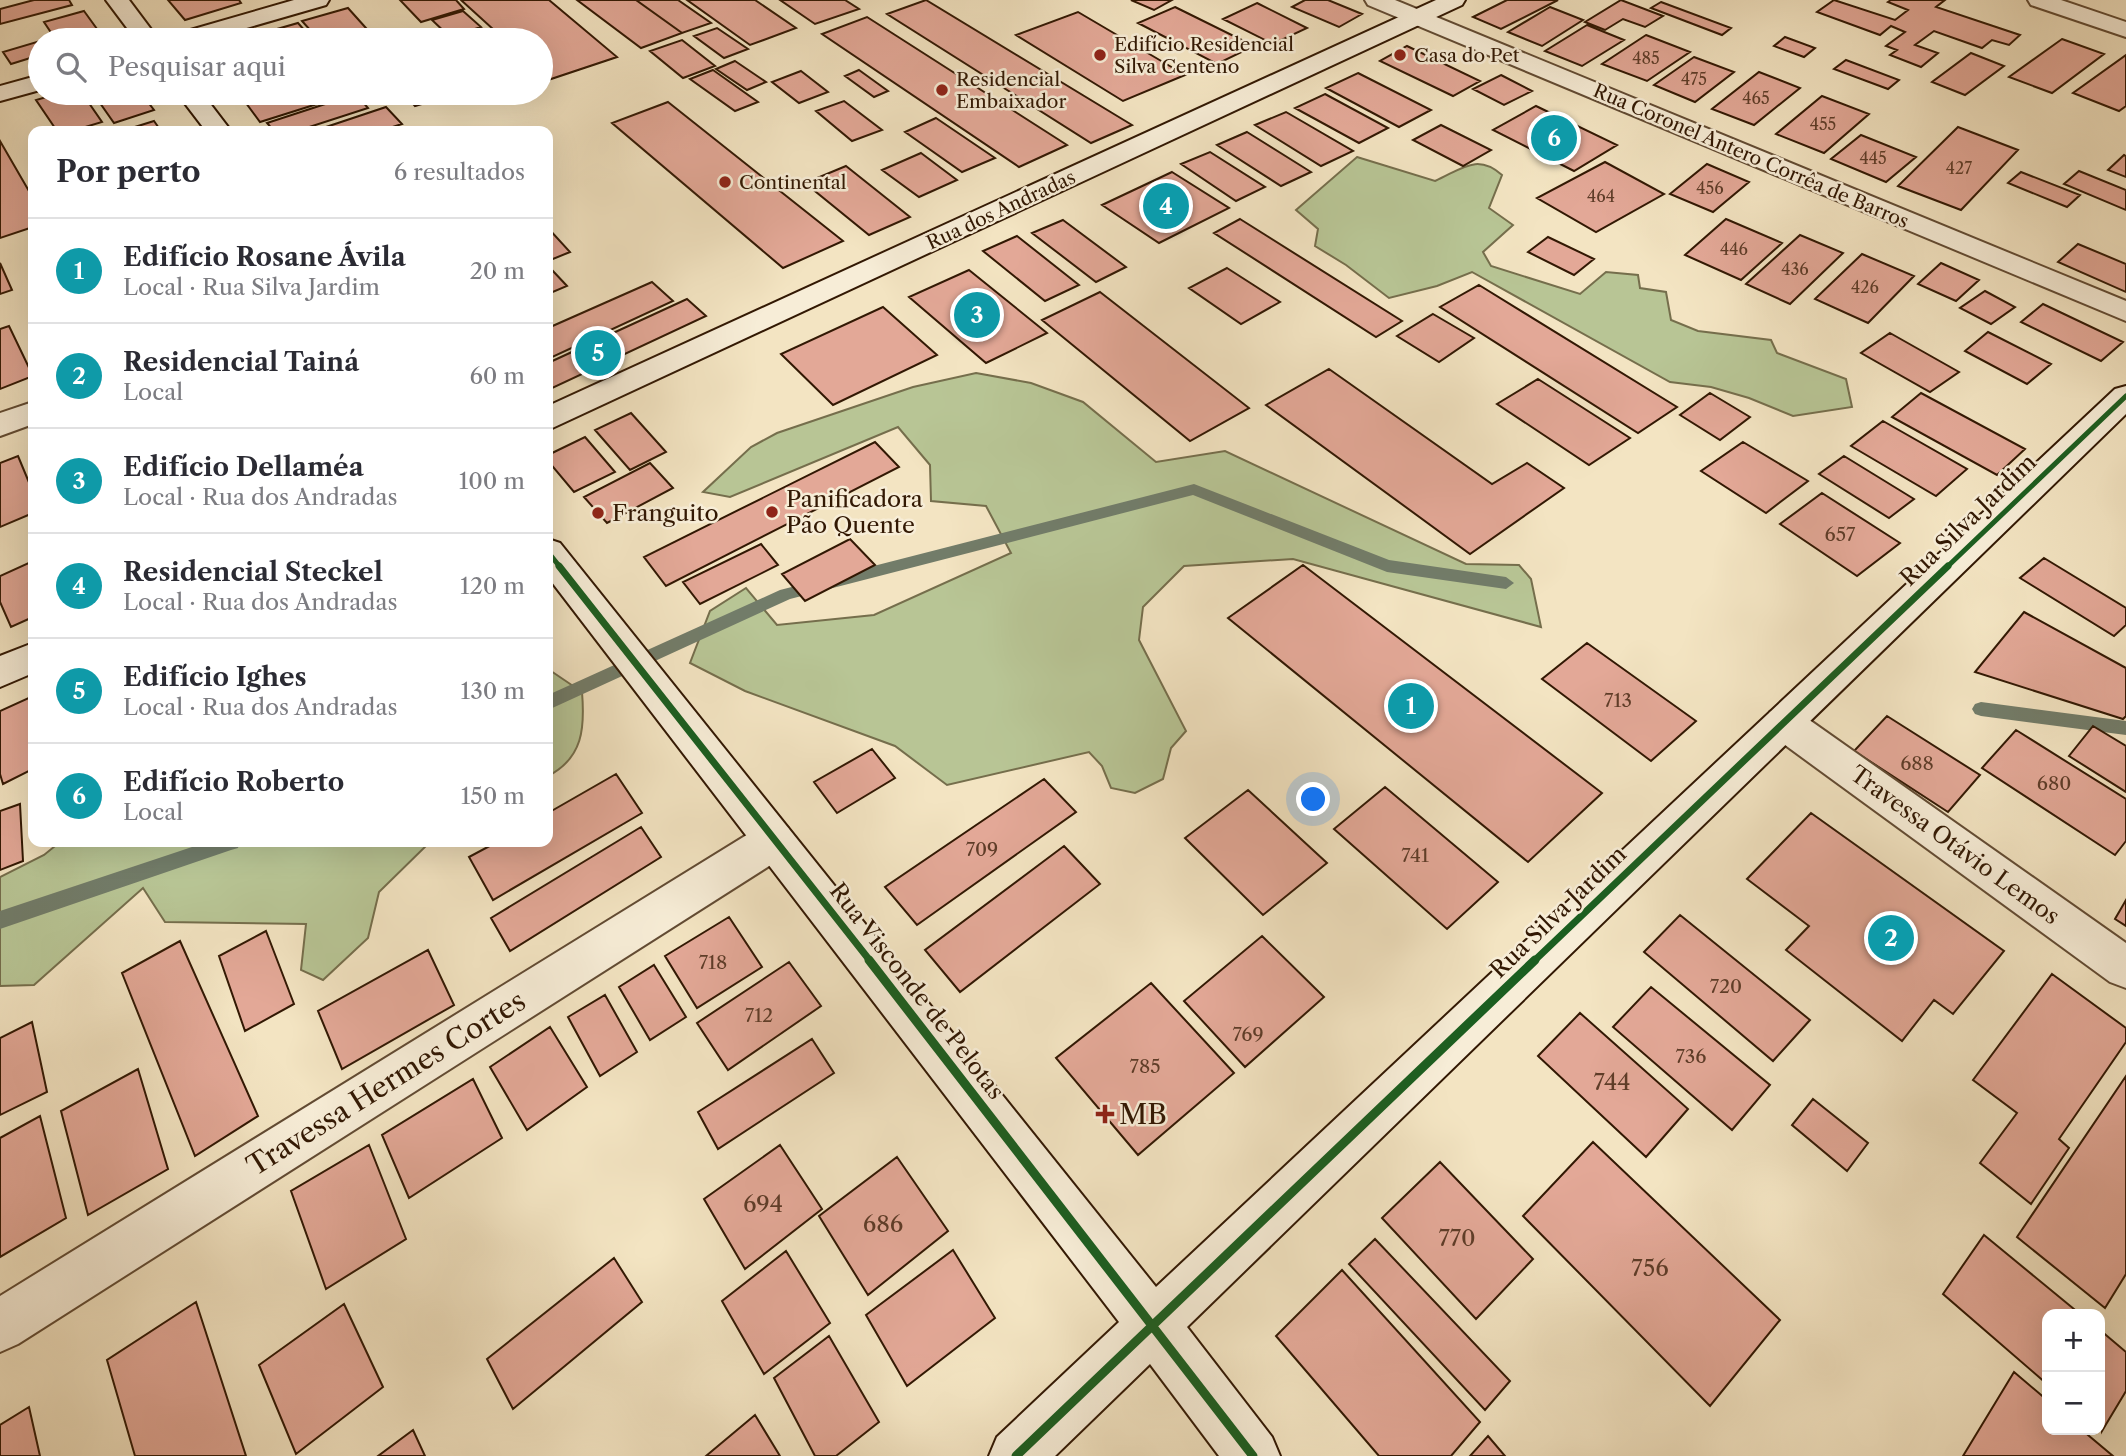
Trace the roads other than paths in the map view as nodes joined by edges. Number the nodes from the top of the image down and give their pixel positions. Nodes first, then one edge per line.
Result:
1 (117, 0) edge
2 (318, 0) edge
3 (1376, 0) edge
4 (1454, 0) edge
5 (2039, 0) edge
6 (1417, 17) junction
7 (139, 28) edge
8 (222, 28) edge
9 (2126, 30) edge
10 (28, 86) edge
11 (0, 94) edge
12 (198, 105) edge
13 (215, 126) edge
14 (2126, 312) edge
15 (2126, 396) edge
16 (28, 414) edge
17 (553, 417) edge
18 (0, 425) edge
19 (553, 558) edge
20 (28, 659) edge
21 (0, 672) edge
22 (1784, 723) junction
23 (773, 841) junction
24 (2126, 968) edge
25 (0, 1326) edge
26 (1152, 1326) junction
27 (1016, 1456) edge
28 (1253, 1456) edge

1 - 7 street
2 - 8 street
3 - 6 street, Rua Coronel Antero Corrêa de Barros
4 - 6 street, Rua dos Andradas
5 - 9 street
6 - 14 street, Rua Coronel Antero Corrêa de Barros
6 - 17 street, Rua dos Andradas
10 - 11 street
12 - 13 street
15 - 22 street, Rua Silva Jardim
16 - 18 street
19 - 23 street, Rua Visconde de Pelotas
20 - 21 street
22 - 24 street, Travessa Otávio Lemos
22 - 26 street, Rua Silva Jardim
23 - 25 street, Travessa Hermes Cortes
23 - 26 street, Rua Visconde de Pelotas
26 - 27 street, Rua Silva Jardim
26 - 28 street, Rua Visconde de Pelotas

